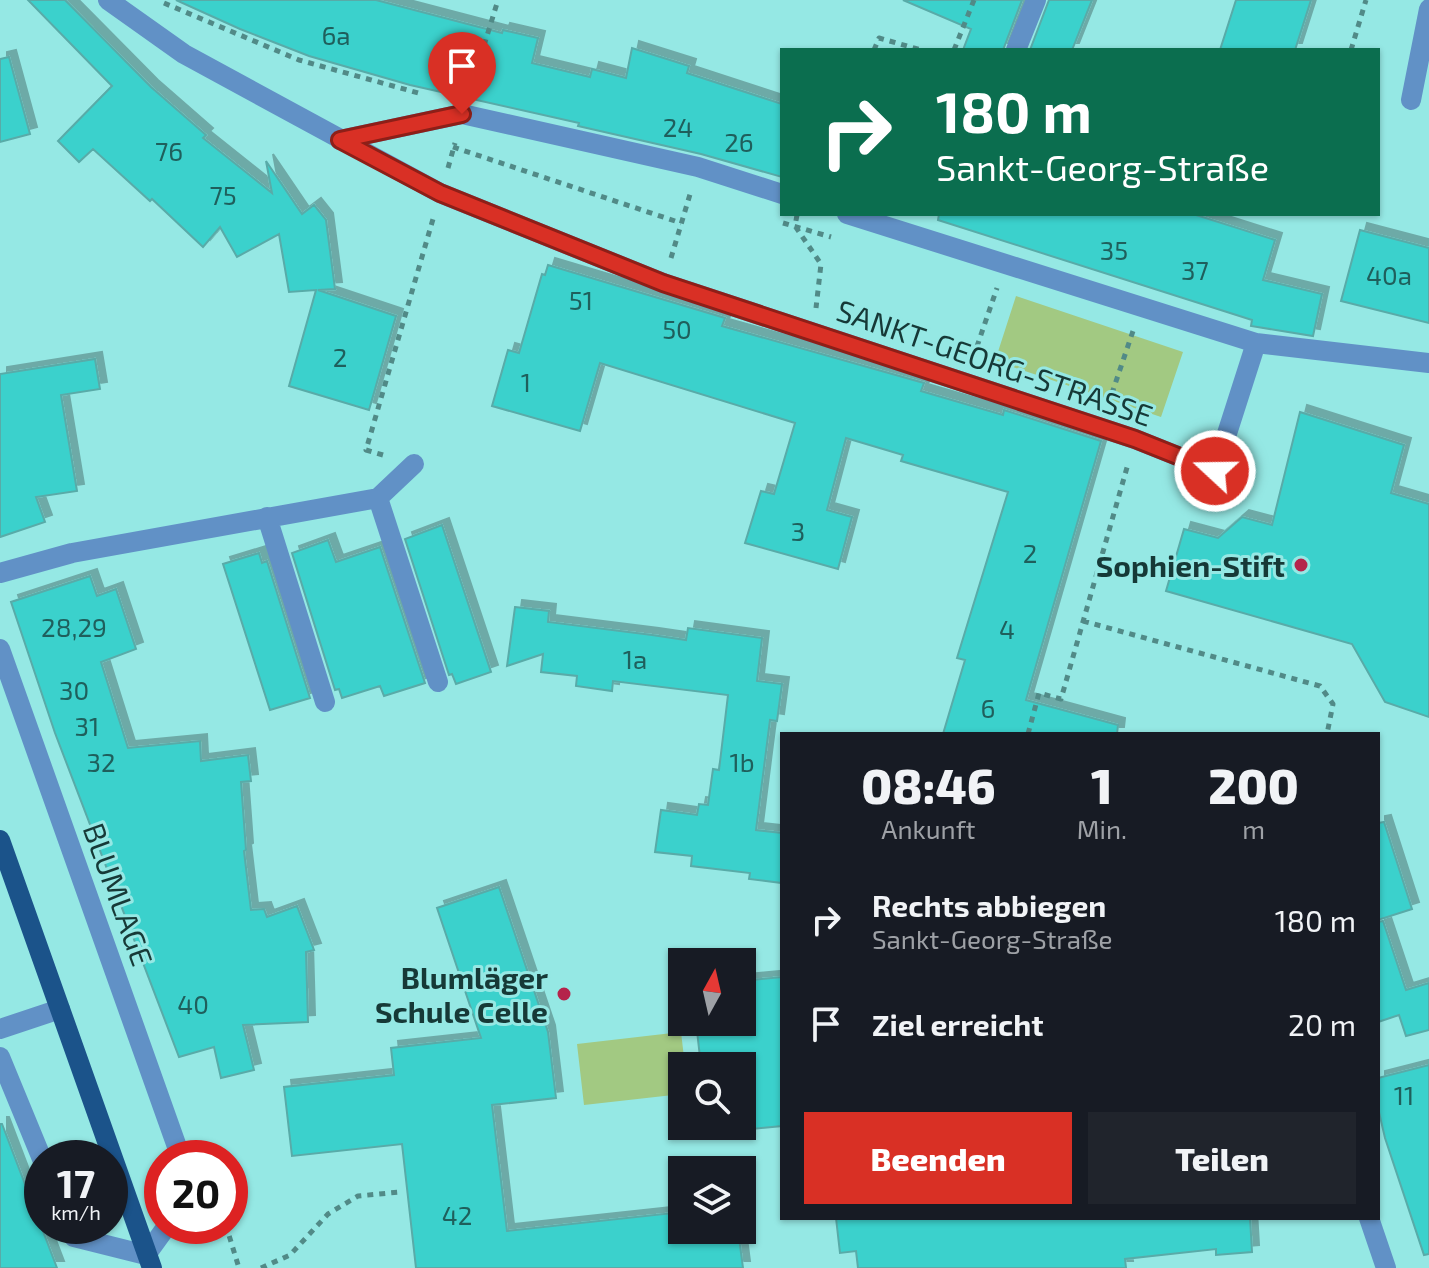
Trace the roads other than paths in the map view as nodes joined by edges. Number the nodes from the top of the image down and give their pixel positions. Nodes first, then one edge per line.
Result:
1 (108, 0) edge
2 (1036, 0) edge
3 (1429, 9) edge
4 (1017, 48) edge
5 (1411, 100) dead end
6 (340, 140) junction
7 (780, 193) edge
8 (853, 216) edge
9 (1256, 343) junction
10 (1429, 363) edge
11 (414, 464) road end
12 (378, 498) junction
13 (267, 517) junction
14 (0, 573) edge
15 (0, 649) edge
16 (438, 682) dead end
17 (325, 702) dead end
18 (0, 840) edge
19 (60, 1009) junction
20 (0, 1029) edge
21 (0, 1057) edge
22 (34, 1140) edge
23 (175, 1140) edge
24 (1370, 1220) edge
25 (96, 1244) edge
26 (149, 1261) edge
27 (1386, 1268) edge

1 - 6 street, SANKT-GEORG-STRASSE
2 - 4 street
3 - 5 street
6 - 7 street
6 - 9 street, SANKT-GEORG-STRASSE
8 - 9 street
9 - 10 street
11 - 12 street
12 - 13 street
12 - 16 street
13 - 14 street
13 - 17 street
15 - 23 street, BLUMLAGE
18 - 19 main road
19 - 20 street
19 - 26 main road
21 - 22 street
24 - 27 street
25 - 26 street

